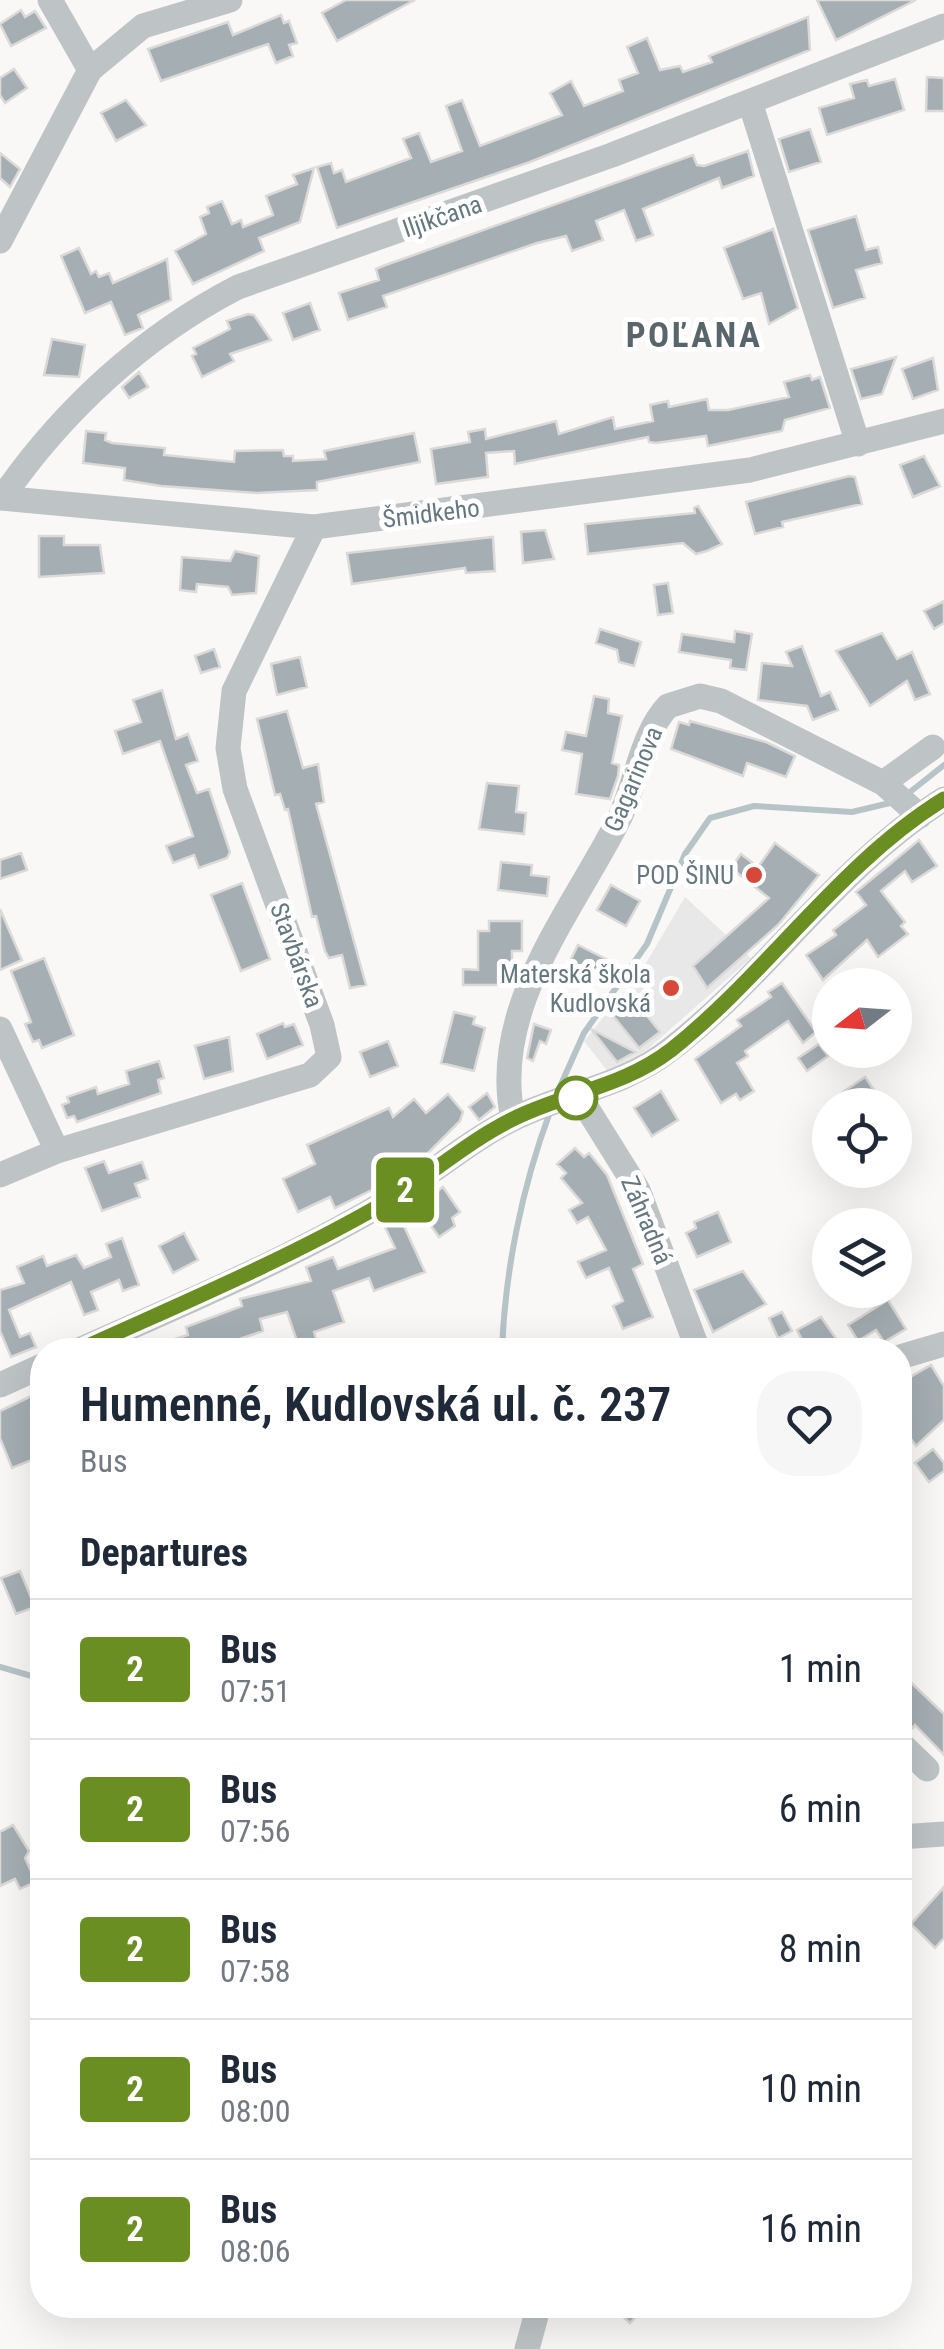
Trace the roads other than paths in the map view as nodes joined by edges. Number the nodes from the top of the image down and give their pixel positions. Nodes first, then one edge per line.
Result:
1 (50, 0) edge
2 (230, 0) edge
3 (937, 33) edge
4 (90, 70) junction
5 (750, 102) junction
6 (0, 241) edge
7 (944, 421) edge
8 (858, 444) junction
9 (1, 498) edge
10 (314, 527) junction
11 (933, 747) dead end
12 (887, 786) junction
13 (944, 800) edge
14 (916, 812) junction
15 (0, 1030) edge
16 (573, 1099) junction
17 (526, 1114) junction
18 (57, 1151) junction
19 (0, 1176) edge
20 (106, 1338) edge
21 (694, 1338) edge
22 (944, 1344) edge
23 (912, 1353) edge
24 (30, 1371) edge
25 (0, 1385) edge
26 (912, 1754) edge
27 (928, 1769) dead end
28 (944, 1834) edge
29 (912, 1836) edge
30 (535, 2318) edge
31 (527, 2349) edge

1 - 4 street
2 - 4 street
3 - 5 street, Iljikčana
4 - 6 street
5 - 8 street
5 - 9 street, Iljikčana
7 - 8 street, Šmidkeho
8 - 10 street, Šmidkeho
9 - 10 street, Šmidkeho
10 - 18 street, Stavbárska
11 - 12 street
12 - 14 street, Gagarinova
12 - 17 street, Gagarinova
13 - 14 street
14 - 16 street
15 - 18 street
16 - 17 street
16 - 21 street, Záhradná
17 - 20 street
18 - 19 street, Stavbárska
22 - 23 street
24 - 25 street
26 - 27 street
28 - 29 street
30 - 31 street

